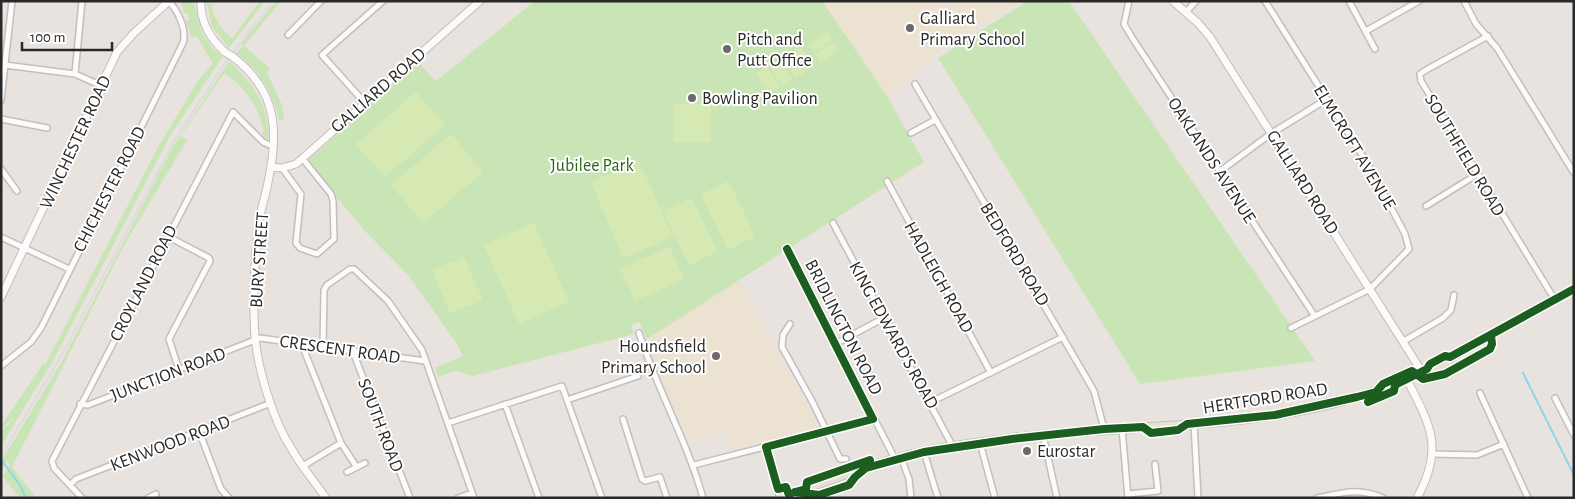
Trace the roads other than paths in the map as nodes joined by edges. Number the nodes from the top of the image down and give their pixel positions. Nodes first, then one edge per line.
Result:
1 (12, 1) edge
2 (82, 1) edge
3 (169, 1) edge
4 (202, 1) edge
5 (321, 1) edge
6 (383, 1) edge
7 (480, 1) edge
8 (1128, 1) edge
9 (1173, 1) edge
10 (1196, 1) edge
11 (1266, 1) edge
12 (1349, 1) edge
13 (1419, 1) edge
14 (1464, 1) edge
15 (1186, 12) junction
16 (1366, 31) junction
17 (288, 35) dead end
18 (1488, 36) junction
19 (1375, 49) dead end
20 (5, 65) junction
21 (74, 74) junction
22 (914, 84) dead end
23 (102, 86) junction
24 (1327, 99) junction
25 (1, 100) edge
26 (365, 103) junction
27 (1, 119) edge
28 (935, 120) junction
29 (47, 128) dead end
30 (911, 133) dead end
31 (1272, 133) junction
32 (274, 147) junction
33 (302, 158) junction
34 (271, 167) junction
35 (1, 168) edge
36 (282, 168) junction
37 (1220, 172) junction
38 (1574, 173) edge
39 (1476, 174) junction
40 (887, 181) dead end
41 (17, 191) dead end
42 (1426, 206) dead end
43 (833, 223) dead end
44 (168, 236) junction
45 (1, 237) edge
46 (25, 249) junction
47 (787, 249) dead end
48 (69, 269) junction
49 (1370, 289) junction
50 (1574, 289) edge
51 (1454, 295) dead end
52 (1, 297) edge
53 (1555, 300) junction
54 (1314, 315) junction
55 (884, 318) junction
56 (790, 324) dead end
57 (1291, 328) dead end
58 (639, 334) dead end
59 (1063, 337) junction
60 (256, 339) junction
61 (1404, 342) junction
62 (835, 344) junction
63 (302, 345) junction
64 (323, 347) junction
65 (353, 352) junction
66 (425, 361) junction
67 (1, 366) edge
68 (179, 370) junction
69 (1425, 370) junction
70 (992, 373) junction
71 (638, 376) dead end
72 (1407, 380) junction
73 (1480, 393) dead end
74 (1555, 398) dead end
75 (567, 400) junction
76 (931, 402) junction
77 (271, 403) junction
78 (80, 404) junction
79 (505, 404) junction
80 (623, 419) dead end
81 (873, 419) junction
82 (448, 423) junction
83 (1194, 424) junction
84 (1122, 428) junction
85 (1104, 429) junction
86 (200, 431) junction
87 (827, 431) junction
88 (1043, 435) junction
89 (1574, 435) edge
90 (341, 443) junction
91 (980, 444) junction
92 (1504, 444) junction
93 (766, 447) junction
94 (953, 447) junction
95 (924, 452) junction
96 (1433, 454) junction
97 (898, 458) junction
98 (846, 459) dead end
99 (365, 463) dead end
100 (1155, 464) dead end
101 (694, 465) junction
102 (303, 466) junction
103 (356, 466) junction
104 (346, 472) dead end
105 (70, 485) junction
106 (156, 494) dead end
107 (473, 495) edge
108 (796, 495) edge
109 (1128, 496) edge
110 (82, 498) edge
111 (148, 498) edge
112 (228, 498) edge
113 (326, 498) edge
114 (410, 498) edge
115 (458, 498) edge
116 (539, 498) edge
117 (602, 498) edge
118 (667, 498) edge
119 (703, 498) edge
120 (779, 498) edge
121 (911, 498) edge
122 (938, 498) edge
123 (994, 498) edge
124 (1057, 498) edge
125 (1198, 498) edge
126 (1317, 498) edge
127 (1382, 498) edge
128 (1417, 498) edge
129 (1528, 498) edge

1 - 20 street
2 - 21 street
3 - 23 street, WINCHESTER ROAD
3 - 48 street, CHICHESTER ROAD
4 - 32 street, BURY STREET, bridge
5 - 17 street
6 - 26 street
7 - 26 street, GALLIARD ROAD
8 - 37 street, OAKLANDS AVENUE
9 - 15 street, GALLIARD ROAD
10 - 15 street
11 - 24 street, ELMCROFT AVENUE
12 - 16 street
13 - 16 street
14 - 18 street
15 - 31 street, GALLIARD ROAD
16 - 19 street
18 - 38 street
18 - 39 street, SOUTHFIELD ROAD
20 - 21 street
20 - 25 street
21 - 23 street
22 - 28 street, BEDFORD ROAD
23 - 46 street, WINCHESTER ROAD
24 - 31 street
24 - 49 street, ELMCROFT AVENUE
26 - 33 street, GALLIARD ROAD
27 - 29 street
28 - 30 street
28 - 59 street, BEDFORD ROAD
31 - 37 street
31 - 49 street, GALLIARD ROAD
32 - 34 street, BURY STREET
32 - 44 street, CROYLAND ROAD
33 - 36 street, GALLIARD ROAD
33 - 36 street
34 - 36 street
34 - 60 street, BURY STREET
35 - 41 street
37 - 54 street, OAKLANDS AVENUE
39 - 42 street
39 - 53 street, SOUTHFIELD ROAD
40 - 70 street, HADLEIGH ROAD
43 - 55 street, KING EDWARD'S ROAD
44 - 68 street
44 - 78 street, CROYLAND ROAD
45 - 46 street
46 - 48 street
46 - 52 street, WINCHESTER ROAD
47 - 62 street, BRIDLINGTON ROAD
48 - 67 street, CHICHESTER ROAD
49 - 54 street, ELMCROFT AVENUE
49 - 61 street, GALLIARD ROAD
50 - 53 main road, HERTFORD ROAD
51 - 61 street
53 - 69 main road, HERTFORD ROAD
54 - 57 street, ELMCROFT AVENUE
55 - 62 street
55 - 76 street, KING EDWARD'S ROAD
56 - 87 street
58 - 101 street
59 - 70 street
59 - 85 street, BEDFORD ROAD
60 - 63 street, CRESCENT ROAD
60 - 68 street, JUNCTION ROAD
60 - 77 street, BURY STREET
61 - 69 street, GALLIARD ROAD
62 - 81 street, BRIDLINGTON ROAD
63 - 64 street, CRESCENT ROAD
63 - 90 street
64 - 65 street, CRESCENT ROAD
64 - 66 street
65 - 66 street, CRESCENT ROAD
65 - 114 street, SOUTH ROAD
66 - 82 street
68 - 78 street, JUNCTION ROAD
69 - 72 main road, HERTFORD ROAD
70 - 76 street
71 - 75 street
72 - 83 main road, HERTFORD ROAD
72 - 96 street
73 - 92 street
74 - 89 street
75 - 79 street
75 - 117 street
76 - 94 street, KING EDWARD'S ROAD
77 - 86 street, KENWOOD ROAD
77 - 102 street, BURY STREET
78 - 105 street, CROYLAND ROAD
79 - 82 street
79 - 116 street
80 - 118 street
81 - 87 street
81 - 97 street, BRIDLINGTON ROAD
82 - 107 street
83 - 84 main road, HERTFORD ROAD
83 - 125 street
84 - 85 main road, HERTFORD ROAD
84 - 109 street
85 - 88 main road, HERTFORD ROAD
86 - 105 street, KENWOOD ROAD
86 - 112 street
87 - 93 street
87 - 98 street
88 - 91 main road, HERTFORD ROAD
88 - 124 street
90 - 102 street
90 - 103 street
91 - 94 main road, HERTFORD ROAD
91 - 123 street
92 - 96 street
92 - 129 street
93 - 101 street
93 - 120 street
94 - 95 main road, HERTFORD ROAD
95 - 97 main road, HERTFORD ROAD
95 - 122 street
96 - 128 street
97 - 108 main road, HERTFORD ROAD
97 - 121 street, BRIDLINGTON ROAD
99 - 103 street
100 - 109 street
101 - 119 street
102 - 113 street, BURY STREET
103 - 104 street
105 - 110 street, CROYLAND ROAD
106 - 111 street
107 - 115 street
108 - 120 main road, HERTFORD ROAD
126 - 127 street

